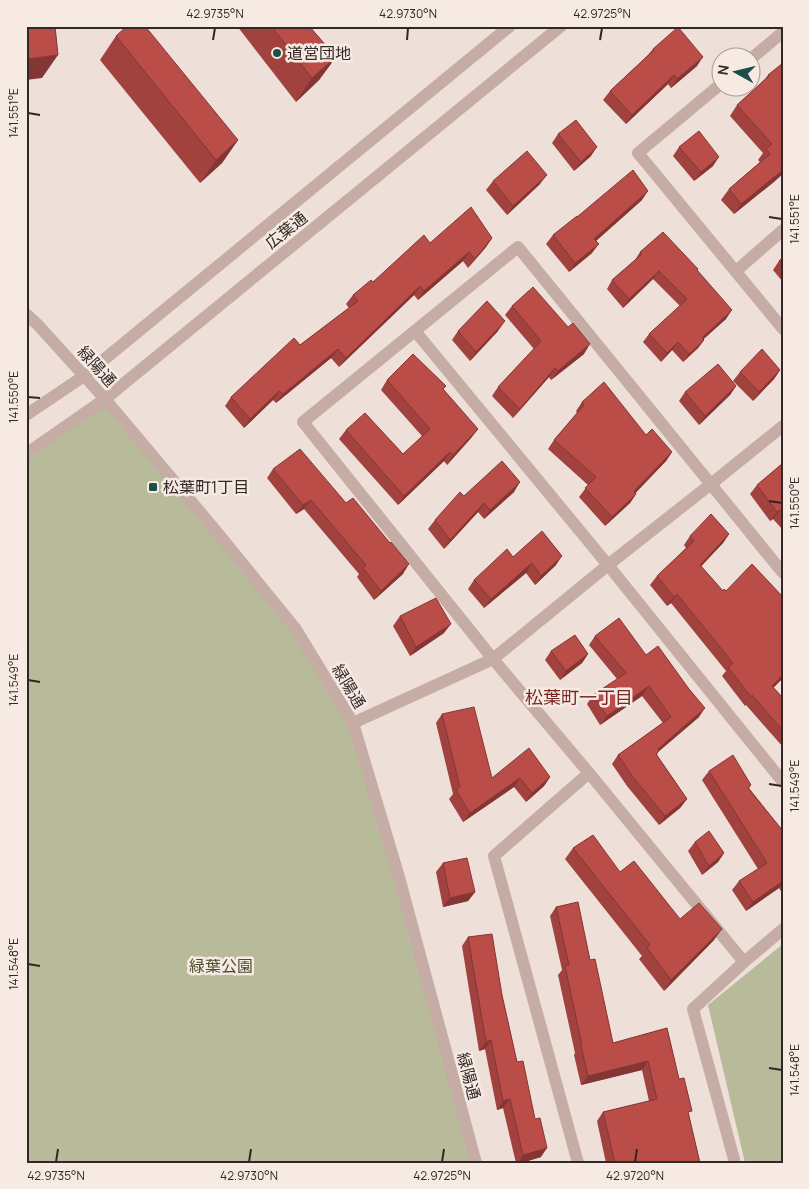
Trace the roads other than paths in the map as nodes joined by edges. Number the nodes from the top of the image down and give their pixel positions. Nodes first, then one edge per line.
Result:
1 (510, 26) edge
2 (561, 26) edge
3 (783, 32) edge
4 (762, 50) edge
5 (712, 91) edge
6 (783, 230) edge
7 (736, 271) junction
8 (26, 314) edge
9 (783, 329) edge
10 (415, 331) junction
11 (84, 376) junction
12 (105, 399) junction
13 (26, 415) edge
14 (783, 426) edge
15 (26, 454) edge
16 (711, 484) junction
17 (608, 565) junction
18 (783, 573) edge
19 (493, 659) junction
20 (353, 724) junction
21 (589, 773) junction
22 (783, 782) edge
23 (783, 929) edge
24 (744, 962) junction
25 (476, 1163) edge
26 (578, 1163) edge
27 (735, 1163) edge

1 - 11 street, 広葉通
2 - 12 street, 広葉通
3 - 4 street
5 - 7 street
6 - 7 street
7 - 9 street
8 - 11 street, 緑陽通
10 - 16 street
10 - 17 street
10 - 19 street
11 - 12 street, 緑陽通
11 - 13 street, 広葉通
12 - 15 street, 広葉通
12 - 20 street, 緑陽通
14 - 16 street
16 - 17 street
16 - 18 street
17 - 19 street
17 - 22 street
19 - 20 street
19 - 21 street
20 - 25 street, 緑陽通
21 - 24 street
21 - 26 street
23 - 24 street
24 - 27 street

